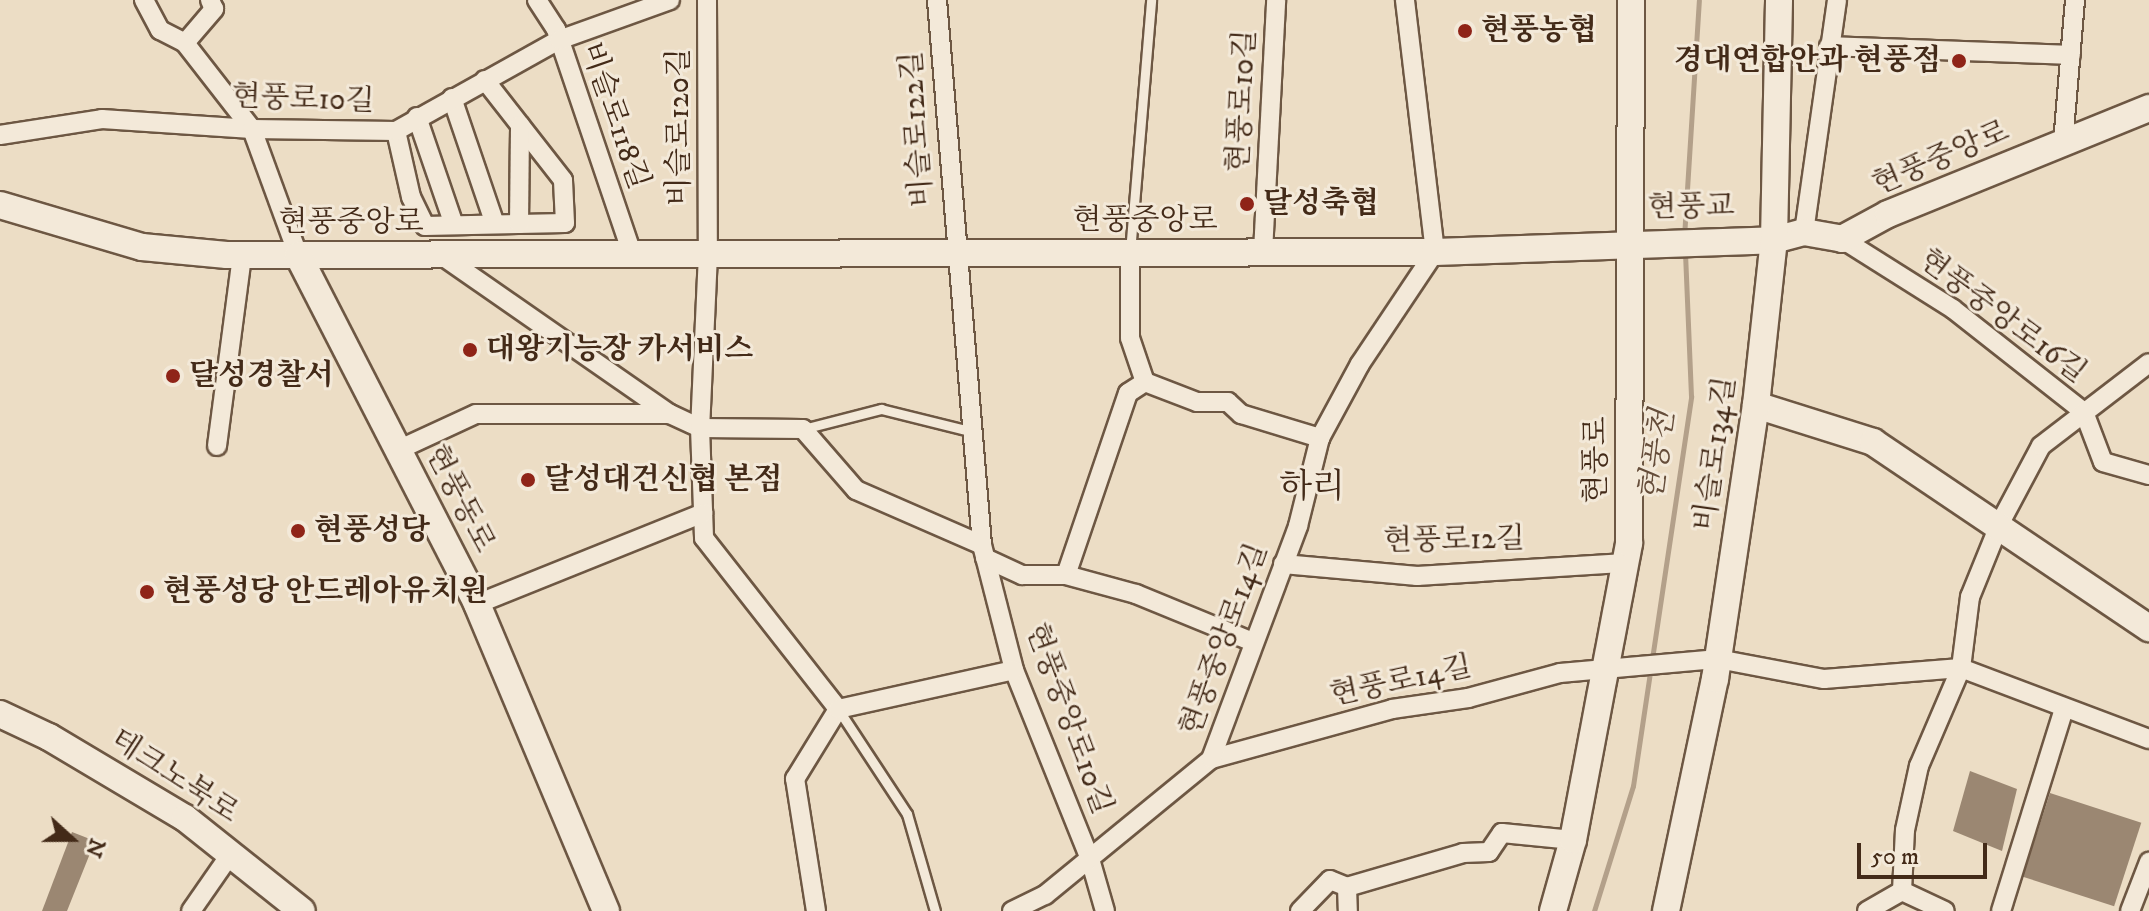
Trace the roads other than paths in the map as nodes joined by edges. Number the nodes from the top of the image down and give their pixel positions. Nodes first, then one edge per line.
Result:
1 (144, 0) edge
2 (210, 0) edge
3 (537, 0) edge
4 (670, 0) edge
5 (707, 0) edge
6 (937, 0) edge
7 (1151, 0) edge
8 (1276, 0) edge
9 (1405, 0) edge
10 (1631, 0) edge
11 (1779, 0) edge
12 (1837, 0) edge
13 (2075, 0) edge
14 (559, 40) junction
15 (185, 43) junction
16 (1829, 46) junction
17 (2071, 55) junction
18 (485, 80) junction
19 (452, 98) junction
20 (2149, 108) edge
21 (417, 117) junction
22 (520, 125) junction
23 (252, 129) junction
24 (396, 131) junction
25 (0, 135) edge
26 (2063, 143) junction
27 (0, 205) edge
28 (495, 224) junction
29 (519, 224) junction
30 (454, 225) junction
31 (1804, 232) junction
32 (1765, 239) junction
33 (1842, 239) junction
34 (1629, 241) junction
35 (1263, 252) junction
36 (1435, 252) junction
37 (956, 253) junction
38 (1130, 253) junction
39 (632, 254) junction
40 (708, 254) junction
41 (242, 255) junction
42 (298, 255) junction
43 (441, 255) junction
44 (2149, 363) edge
45 (1145, 382) junction
46 (1756, 405) junction
47 (2084, 412) junction
48 (670, 414) junction
49 (700, 428) junction
50 (803, 429) junction
51 (976, 432) junction
52 (1320, 438) junction
53 (217, 446) dead end
54 (398, 450) junction
55 (2149, 475) edge
56 (703, 513) junction
57 (2000, 523) junction
58 (984, 551) junction
59 (1626, 563) junction
60 (1283, 564) junction
61 (1066, 575) junction
62 (477, 604) junction
63 (2149, 628) edge
64 (1253, 642) junction
65 (1718, 659) junction
66 (1605, 668) junction
67 (1961, 668) junction
68 (1014, 670) junction
69 (838, 709) junction
70 (2064, 709) junction
71 (0, 714) edge
72 (2149, 739) edge
73 (1211, 759) junction
74 (1573, 840) junction
75 (232, 852) junction
76 (1090, 859) junction
77 (2149, 862) edge
78 (1347, 887) junction
79 (1902, 891) junction
80 (1049, 903) edge
81 (191, 911) edge
82 (302, 911) edge
83 (606, 911) edge
84 (816, 911) edge
85 (935, 911) edge
86 (1012, 911) edge
87 (1105, 911) edge
88 (1300, 911) edge
89 (1348, 911) edge
90 (1553, 911) edge
91 (1667, 911) edge
92 (1867, 911) edge
93 (1945, 911) edge
94 (2001, 911) edge
95 (2130, 911) edge

1 - 15 street
2 - 15 street
3 - 14 street, 비슬로118길
4 - 14 street, 현풍로10길
5 - 40 street, 비슬로120길
6 - 37 street, 비슬로122길
7 - 38 lane
8 - 35 street, 현풍로10길
9 - 36 street
10 - 34 street, 현풍로
11 - 32 street, 비슬로134길
12 - 16 street
13 - 17 street
14 - 18 street, 현풍로10길
14 - 39 street, 비슬로118길
15 - 23 street
16 - 17 street
16 - 31 street
17 - 26 street
18 - 19 street, 현풍로10길
18 - 22 street
19 - 21 street, 현풍로10길
19 - 28 street
20 - 26 street, 현풍중앙로
21 - 24 street, 현풍로10길
21 - 30 street
22 - 29 street
22 - 29 street
23 - 24 street, 현풍로10길
23 - 25 street, 현풍로10길
23 - 42 street
24 - 30 street
26 - 33 street, 현풍중앙로
27 - 41 street, 현풍중앙로
28 - 29 street
28 - 30 street
31 - 32 street
31 - 33 street
32 - 34 street, 현풍교
32 - 46 street, 비슬로134길
33 - 47 street, 현풍중앙로16길
34 - 36 street, 현풍중앙로
34 - 59 street, 현풍로
35 - 36 street, 현풍중앙로
35 - 38 street, 현풍중앙로
36 - 52 street, 현풍중앙로14길
37 - 38 street, 현풍중앙로
37 - 40 street, 현풍중앙로
37 - 51 street, 현풍중앙로10길
38 - 45 street
39 - 40 street, 현풍중앙로
39 - 43 street, 현풍중앙로
40 - 49 street
41 - 42 street, 현풍중앙로
41 - 53 street
42 - 43 street, 현풍중앙로
42 - 54 street, 현풍동로
43 - 48 street
44 - 47 street
45 - 52 street
45 - 61 street
46 - 57 street
46 - 65 street, 비슬로134길
47 - 55 street, 현풍중앙로16길
47 - 57 street
48 - 49 street
48 - 54 street
49 - 50 street
49 - 56 street
50 - 51 lane
50 - 58 street
51 - 58 street, 현풍중앙로10길
52 - 60 street, 현풍중앙로14길
54 - 62 street, 현풍동로
56 - 62 street
56 - 69 street
57 - 63 street
57 - 67 street
58 - 61 street
58 - 68 street, 현풍중앙로10길
59 - 60 street, 현풍로12길
59 - 66 street, 현풍로
60 - 64 street, 현풍중앙로14길
61 - 64 street
62 - 83 street, 현풍동로
64 - 73 street, 현풍중앙로14길
65 - 66 street, 현풍로14길
65 - 67 street, 현풍로14길
65 - 91 street, 비슬로134길
66 - 73 street, 현풍로14길
66 - 74 street, 현풍로
67 - 70 street
67 - 79 street
68 - 69 street
68 - 76 street, 현풍중앙로10길
69 - 84 street
69 - 85 lane
70 - 72 street
70 - 94 street
71 - 75 street, 테크노북로
73 - 76 street, 현풍중앙로14길
74 - 78 street
74 - 90 street, 현풍로
75 - 81 street
75 - 82 street, 테크노북로
76 - 80 street, 현풍중앙로14길
76 - 87 street, 현풍중앙로10길
77 - 95 street
78 - 88 street
78 - 89 street
79 - 92 street
79 - 93 street
80 - 86 street, 현풍중앙로14길

